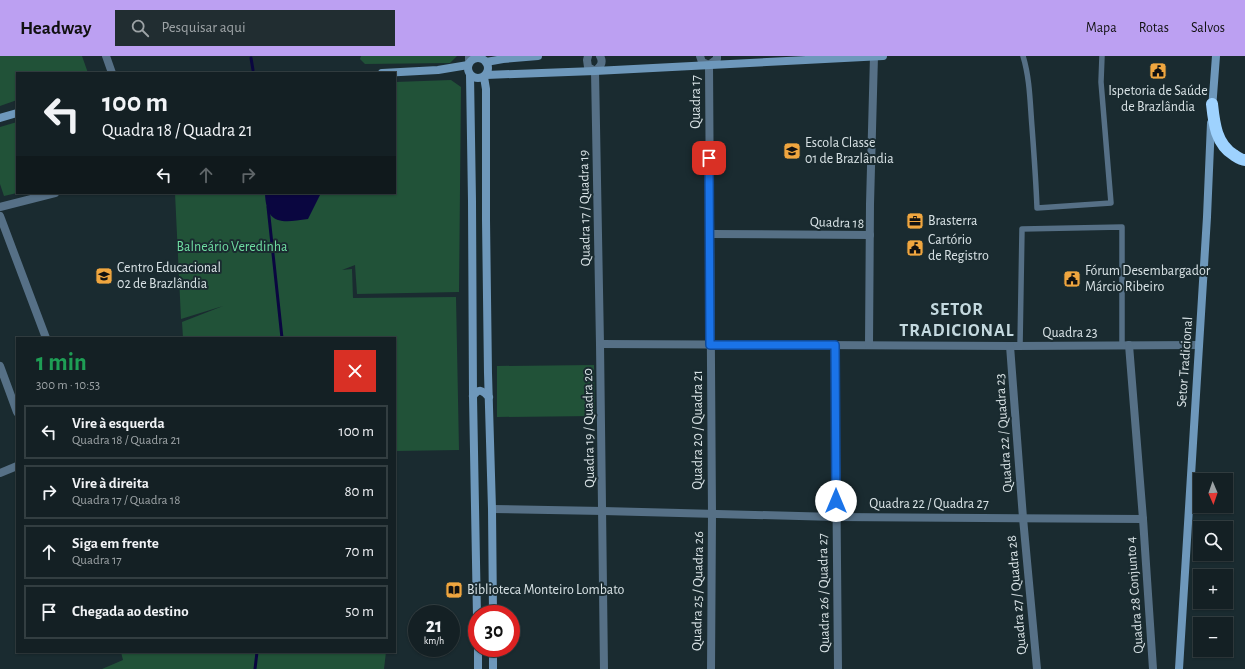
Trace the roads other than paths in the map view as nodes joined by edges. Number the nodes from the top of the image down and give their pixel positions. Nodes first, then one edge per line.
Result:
1 (106, 56) edge
2 (538, 56) edge
3 (588, 56) edge
4 (600, 56) edge
5 (700, 56) edge
6 (717, 56) edge
7 (874, 56) edge
8 (883, 56) edge
9 (1023, 56) edge
10 (1102, 56) edge
11 (1216, 56) edge
12 (826, 57) edge
13 (485, 60) edge
14 (709, 65) junction
15 (469, 66) edge
16 (595, 71) junction
17 (112, 72) edge
18 (396, 72) edge
19 (485, 76) junction
20 (1212, 104) junction
21 (16, 113) edge
22 (0, 118) edge
23 (1245, 160) edge
24 (52, 194) edge
25 (0, 207) edge
26 (0, 216) edge
27 (486, 220) junction
28 (472, 221) junction
29 (710, 234) junction
30 (870, 235) junction
31 (46, 337) edge
32 (600, 344) junction
33 (710, 345) junction
34 (835, 345) junction
35 (869, 345) junction
36 (1126, 345) junction
37 (1199, 345) junction
38 (1010, 346) junction
39 (1020, 346) junction
40 (0, 366) edge
41 (488, 373) junction
42 (473, 374) junction
43 (473, 396) junction
44 (489, 397) junction
45 (16, 409) edge
46 (16, 466) edge
47 (0, 473) edge
48 (492, 509) junction
49 (603, 511) junction
50 (712, 514) junction
51 (836, 517) junction
52 (1023, 518) junction
53 (1143, 519) junction
54 (477, 605) edge
55 (493, 605) edge
56 (478, 657) edge
57 (493, 657) edge
58 (478, 669) edge
59 (493, 669) edge
60 (604, 669) edge
61 (710, 669) edge
62 (838, 669) edge
63 (1037, 669) edge
64 (1153, 669) edge
65 (1179, 669) edge

1 - 17 street
2 - 13 street
3 - 16 street
4 - 16 street
5 - 14 street
6 - 14 street
7 - 8 street
7 - 12 street
7 - 30 street
9 - 10 lane
11 - 20 street, Setor Tradicional
12 - 14 street
13 - 15 street
13 - 19 street
14 - 16 street
14 - 29 street, Quadra 17
15 - 18 street
15 - 19 street
15 - 28 street
16 - 19 street
16 - 32 street, Quadra 17 / Quadra 19
19 - 27 street
20 - 23 highway
20 - 37 street, Setor Tradicional
21 - 22 street
24 - 25 street
26 - 31 street
27 - 28 street
27 - 41 street
28 - 42 street
29 - 30 street, Quadra 18
29 - 33 street, Quadra 17
30 - 35 street, Quadra 18
32 - 33 street
32 - 49 street, Quadra 19 / Quadra 20
33 - 34 street
33 - 50 street, Quadra 20 / Quadra 21
34 - 35 street
34 - 51 street, Quadra 26 / Quadra 27
35 - 38 street, Quadra 23
36 - 37 street, Quadra 23
36 - 39 street, Quadra 23
36 - 39 lane
36 - 53 street, Quadra 28 Conjunto 4
37 - 65 street, Setor Tradicional
38 - 39 street, Quadra 23
38 - 52 street, Quadra 22 / Quadra 23
40 - 45 street
41 - 42 street
41 - 44 street
42 - 43 street
43 - 44 street
43 - 54 street
44 - 48 street
46 - 47 street
48 - 49 street, Quadra 22 / Quadra 27
48 - 55 street
49 - 50 street, Quadra 22 / Quadra 27
49 - 60 street, Quadra 19 / Quadra 20
50 - 51 street, Quadra 22 / Quadra 27
50 - 61 street, Quadra 25 / Quadra 26
51 - 52 street, Quadra 22 / Quadra 27
51 - 62 street, Quadra 26 / Quadra 27
52 - 53 street, Quadra 22 / Quadra 27
52 - 63 street, Quadra 27 / Quadra 28
53 - 64 street, Quadra 28 Conjunto 4
56 - 58 street
57 - 59 street

